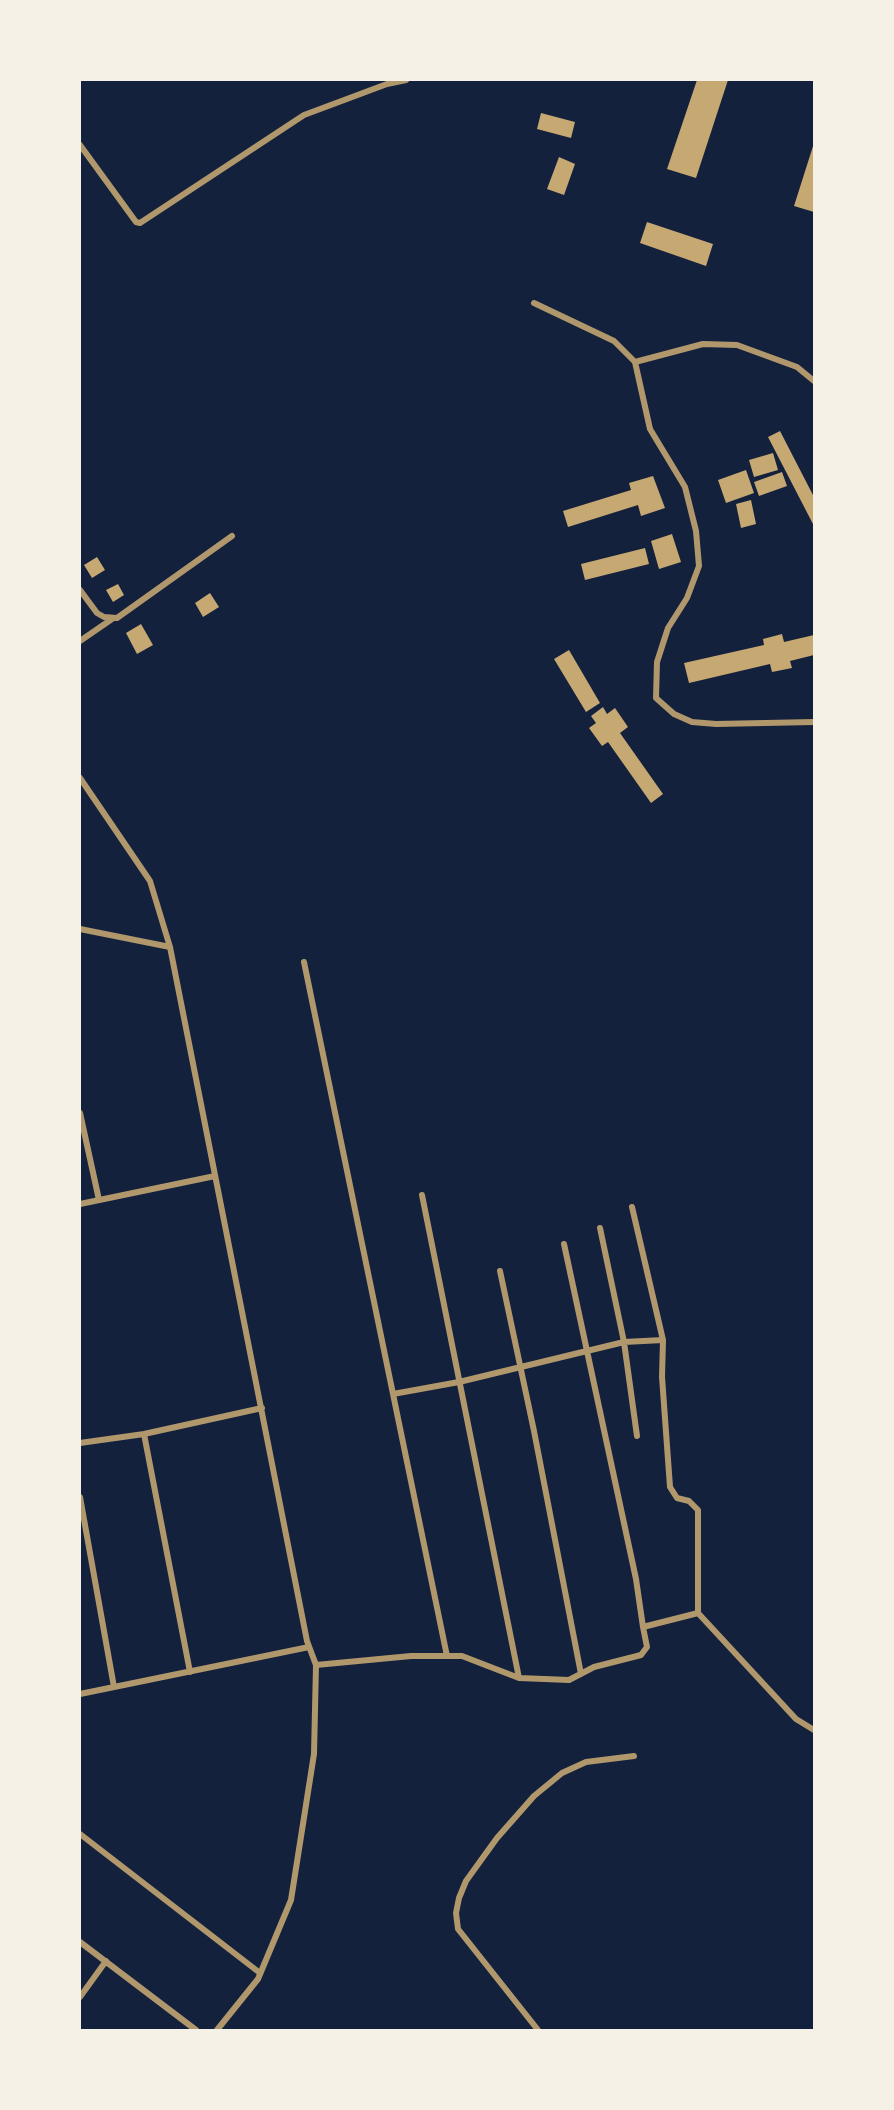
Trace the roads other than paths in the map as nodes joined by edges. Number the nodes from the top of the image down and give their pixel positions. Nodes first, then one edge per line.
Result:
1 (406, 80) edge
2 (80, 145) edge
3 (534, 303) dead end
4 (635, 362) junction
5 (814, 381) edge
6 (232, 536) dead end
7 (80, 590) edge
8 (113, 618) junction
9 (80, 641) edge
10 (814, 722) edge
11 (80, 778) edge
12 (80, 929) edge
13 (170, 947) junction
14 (304, 962) dead end
15 (80, 1113) edge
16 (81, 1123) edge
17 (215, 1176) junction
18 (422, 1195) dead end
19 (99, 1200) junction
20 (80, 1204) edge
21 (632, 1207) dead end
22 (600, 1228) dead end
23 (564, 1244) dead end
24 (500, 1271) dead end
25 (663, 1340) junction
26 (624, 1342) junction
27 (586, 1352) junction
28 (519, 1367) junction
29 (459, 1382) junction
30 (393, 1394) junction
31 (262, 1408) junction
32 (144, 1434) junction
33 (637, 1436) dead end
34 (80, 1443) edge
35 (80, 1497) edge
36 (698, 1613) junction
37 (643, 1627) junction
38 (309, 1647) junction
39 (447, 1656) junction
40 (316, 1665) junction
41 (190, 1672) junction
42 (581, 1674) junction
43 (519, 1678) junction
44 (114, 1687) junction
45 (80, 1694) edge
46 (814, 1730) edge
47 (634, 1756) dead end
48 (80, 1834) edge
49 (80, 1942) edge
50 (106, 1961) junction
51 (260, 1973) junction
52 (80, 1997) edge
53 (196, 2031) edge
54 (217, 2031) edge
55 (538, 2031) edge

1 - 2 street
3 - 4 street
4 - 5 street
4 - 10 street
6 - 8 street
7 - 8 street
8 - 9 street
11 - 13 street
12 - 13 street
13 - 17 street
14 - 30 street
15 - 16 street
16 - 19 street
17 - 19 street
17 - 31 street
18 - 29 street
19 - 20 street
21 - 25 street
22 - 26 street
23 - 27 street
24 - 28 street
25 - 26 street
25 - 36 street
26 - 27 street
26 - 33 street
27 - 28 street
27 - 37 street
28 - 29 street
28 - 42 street
29 - 30 street
29 - 43 street
30 - 39 street
31 - 32 street
31 - 38 street
32 - 34 street
32 - 41 street
35 - 44 street
36 - 37 street
36 - 46 street
37 - 42 street
38 - 40 street
38 - 41 street
39 - 40 street
39 - 43 street
40 - 51 street
41 - 44 street
42 - 43 street
44 - 45 street
47 - 55 street
48 - 51 street
49 - 50 street
50 - 52 street
50 - 53 street
51 - 54 street

